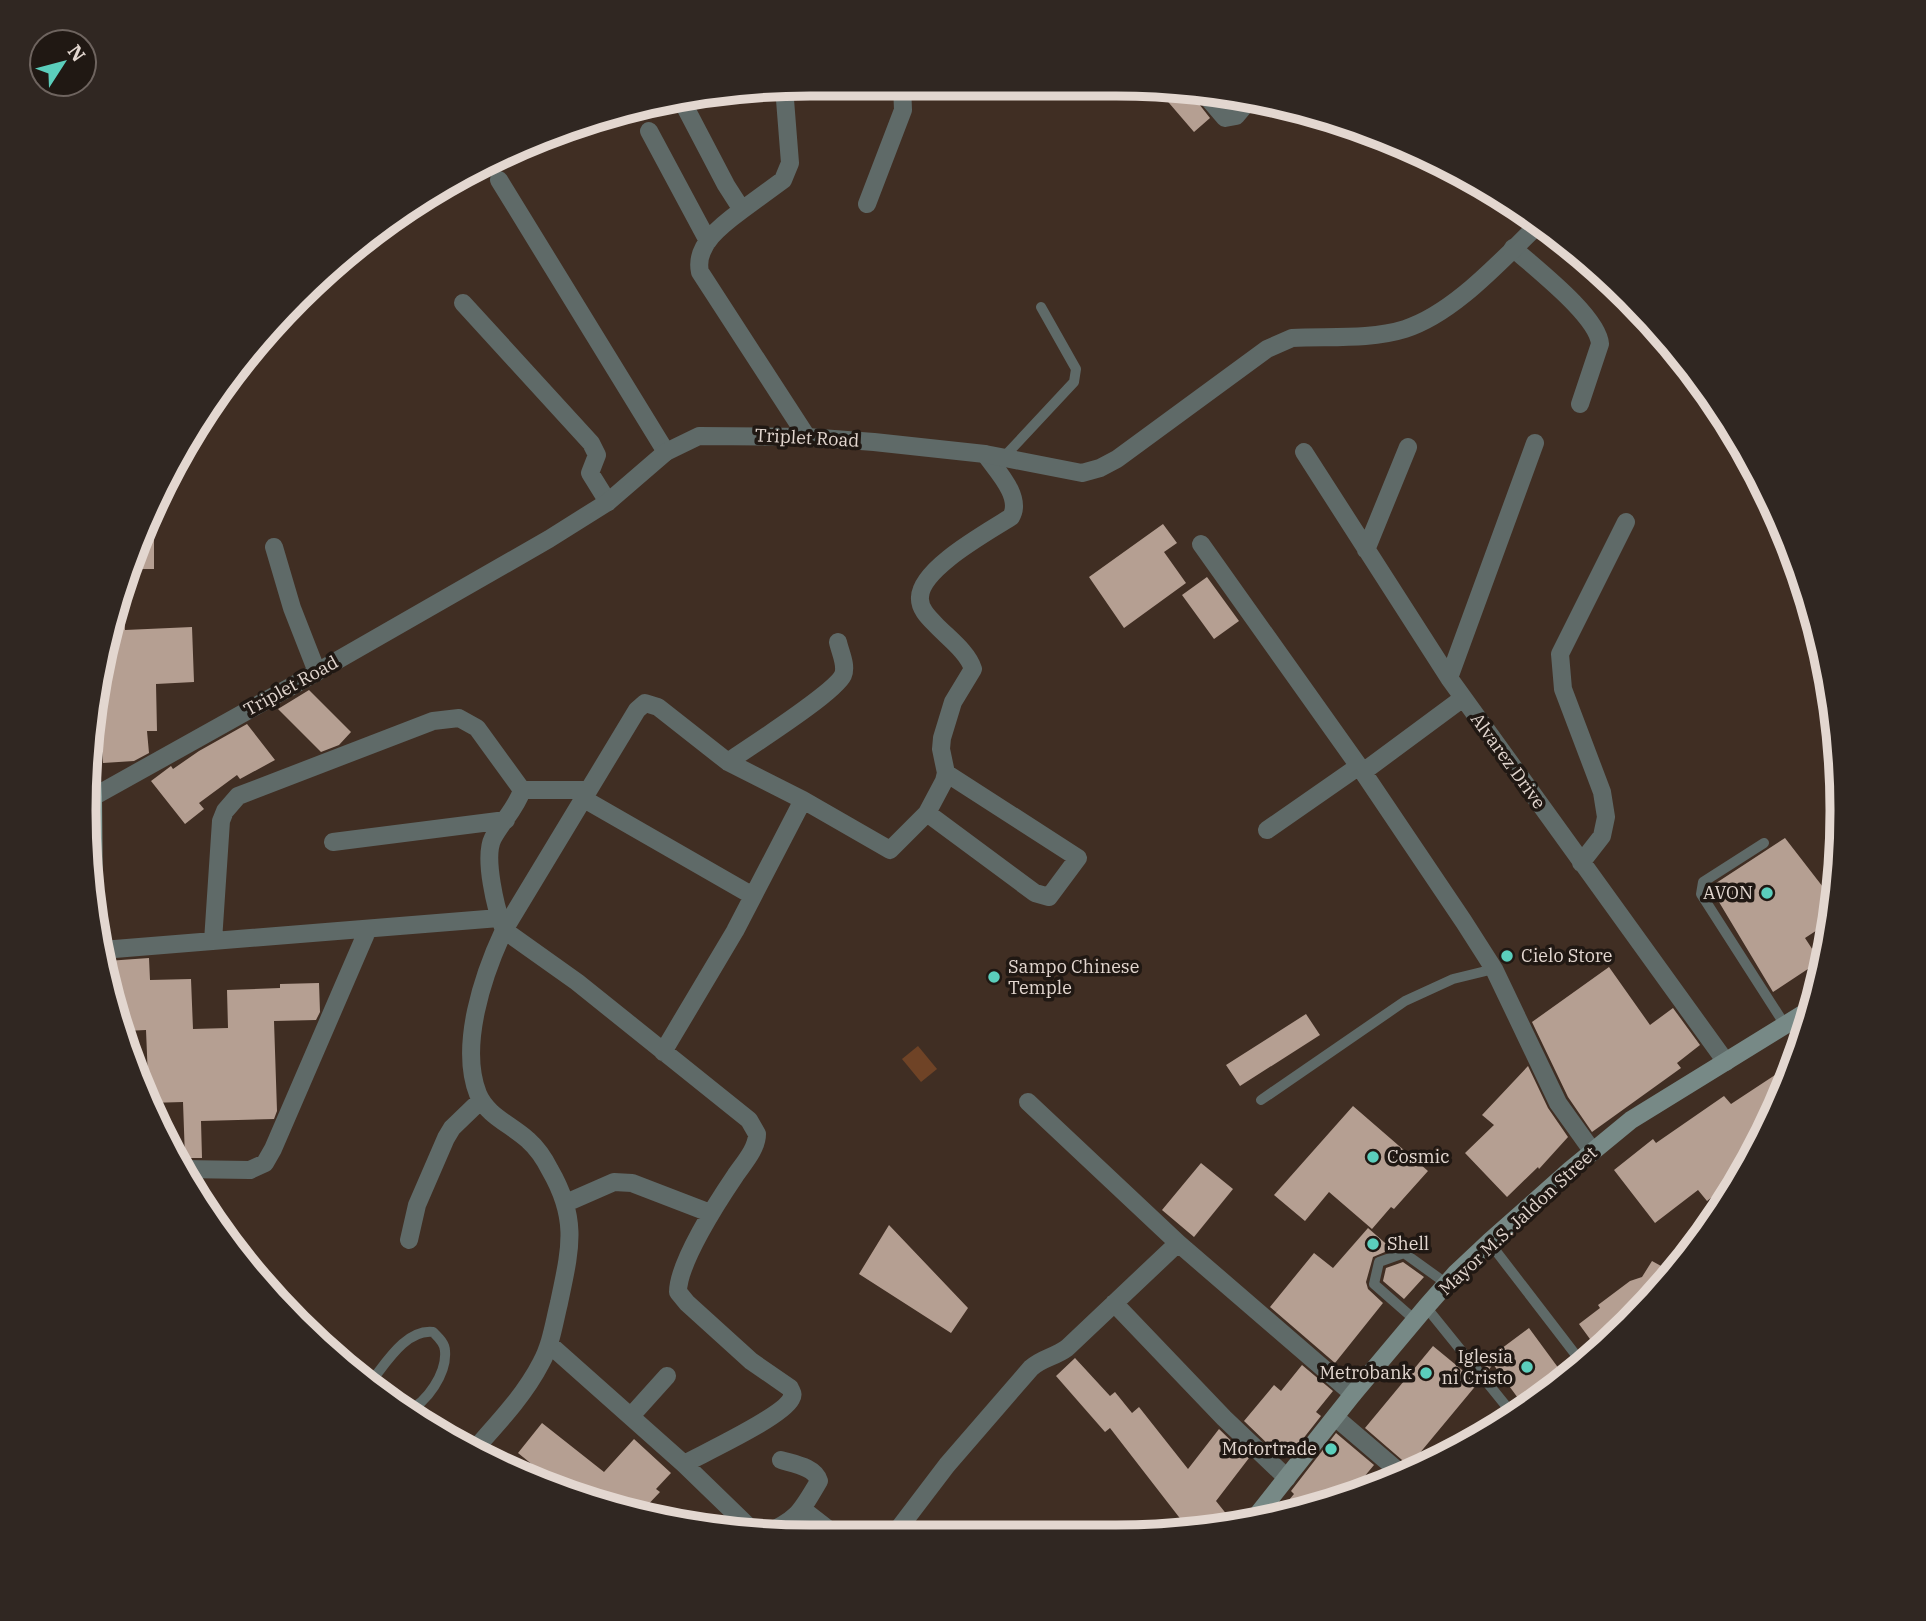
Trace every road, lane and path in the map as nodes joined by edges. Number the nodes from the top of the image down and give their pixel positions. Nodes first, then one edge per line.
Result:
1 (902, 96) edge
2 (785, 97) edge
3 (1212, 102) edge
4 (685, 107) edge
5 (1243, 108) edge
6 (649, 131) dead end
7 (499, 180) dead end
8 (867, 204) dead end
9 (742, 210) junction
10 (1532, 231) edge
11 (708, 241) junction
12 (1513, 248) junction
13 (463, 303) dead end
14 (1041, 307) dead end
15 (1580, 404) dead end
16 (807, 437) junction
17 (1535, 443) dead end
18 (1408, 447) dead end
19 (666, 452) junction
20 (1304, 452) dead end
21 (985, 454) junction
22 (1004, 457) junction
23 (608, 502) junction
24 (1626, 522) dead end
25 (1201, 544) dead end
26 (274, 548) dead end
27 (1366, 550) junction
28 (838, 642) dead end
29 (317, 672) junction
30 (1449, 678) junction
31 (1463, 698) junction
32 (728, 762) junction
33 (1361, 769) junction
34 (946, 773) junction
35 (522, 790) junction
36 (97, 795) edge
37 (586, 795) junction
38 (803, 800) junction
39 (927, 813) junction
40 (506, 820) junction
41 (1267, 830) dead end
42 (333, 842) dead end
43 (1764, 843) dead end
44 (1581, 863) junction
45 (753, 896) junction
46 (501, 924) junction
47 (368, 929) junction
48 (213, 941) junction
49 (110, 949) edge
50 (1494, 969) junction
51 (1798, 1019) edge
52 (1798, 1021) edge
53 (663, 1052) junction
54 (1726, 1062) junction
55 (481, 1100) junction
56 (1261, 1100) dead end
57 (1028, 1102) dead end
58 (1593, 1152) junction
59 (193, 1169) edge
60 (566, 1203) junction
61 (710, 1213) junction
62 (409, 1240) dead end
63 (1178, 1242) junction
64 (1489, 1242) junction
65 (1447, 1284) junction
66 (1114, 1303) junction
67 (1421, 1314) junction
68 (549, 1344) junction
69 (1576, 1356) edge
70 (667, 1376) dead end
71 (376, 1377) edge
72 (1353, 1394) junction
73 (415, 1405) edge
74 (1506, 1408) edge
75 (631, 1416) junction
76 (1335, 1417) junction
77 (480, 1443) edge
78 (781, 1460) dead end
79 (684, 1464) junction
80 (1394, 1468) edge
81 (1287, 1478) junction
82 (802, 1509) junction
83 (1262, 1509) edge
84 (738, 1521) edge
85 (787, 1524) edge
86 (823, 1525) edge
87 (901, 1525) edge

1 - 8 street
2 - 9 street
3 - 5 street
4 - 9 street
6 - 11 street
7 - 19 street
9 - 11 street
10 - 12 street, Triplet Road
11 - 16 street
12 - 15 street
12 - 22 street, Triplet Road
13 - 23 street
14 - 22 lane
16 - 19 street, Triplet Road
16 - 21 street, Triplet Road
17 - 30 street
18 - 27 street
19 - 23 street, Triplet Road
20 - 27 street, Alvarez Drive
21 - 22 street, Triplet Road
21 - 34 street
23 - 29 street, Triplet Road
24 - 44 street
25 - 33 street
26 - 29 street
27 - 30 street, Alvarez Drive
28 - 32 street
29 - 36 street, Triplet Road
30 - 31 street, Alvarez Drive
31 - 33 street
31 - 44 street, Alvarez Drive
32 - 37 street
32 - 38 street
33 - 41 street
33 - 50 street
34 - 39 street
34 - 39 street
35 - 37 street
35 - 40 street
35 - 48 street
37 - 45 street
37 - 46 street
38 - 39 street
38 - 45 street
40 - 42 street
40 - 46 street
43 - 51 lane
44 - 54 street, Alvarez Drive
45 - 53 street
46 - 47 street
46 - 53 street
46 - 55 street
47 - 48 street
47 - 59 street
48 - 49 street
50 - 56 lane
50 - 58 street
52 - 54 main road, Mayor M.S. Jaldon Street
53 - 61 street
54 - 58 main road, Mayor M.S. Jaldon Street
55 - 60 street
55 - 62 street
57 - 63 street
58 - 64 main road, Mayor M.S. Jaldon Street
60 - 61 street
60 - 68 street
61 - 79 street
63 - 66 street
63 - 72 street
64 - 65 main road, Mayor M.S. Jaldon Street
64 - 69 lane
65 - 67 main road, Mayor M.S. Jaldon Street
65 - 67 lane
66 - 81 street
66 - 87 street
67 - 72 main road, Mayor M.S. Jaldon Street
67 - 74 lane
68 - 75 street
68 - 77 street
70 - 75 street
71 - 73 lane
72 - 76 main road, Mayor M.S. Jaldon Street
75 - 79 street
76 - 80 street
76 - 81 main road, Mayor M.S. Jaldon Street
78 - 82 street
79 - 84 street
81 - 83 main road, Mayor M.S. Jaldon Street
82 - 85 street
82 - 86 street

